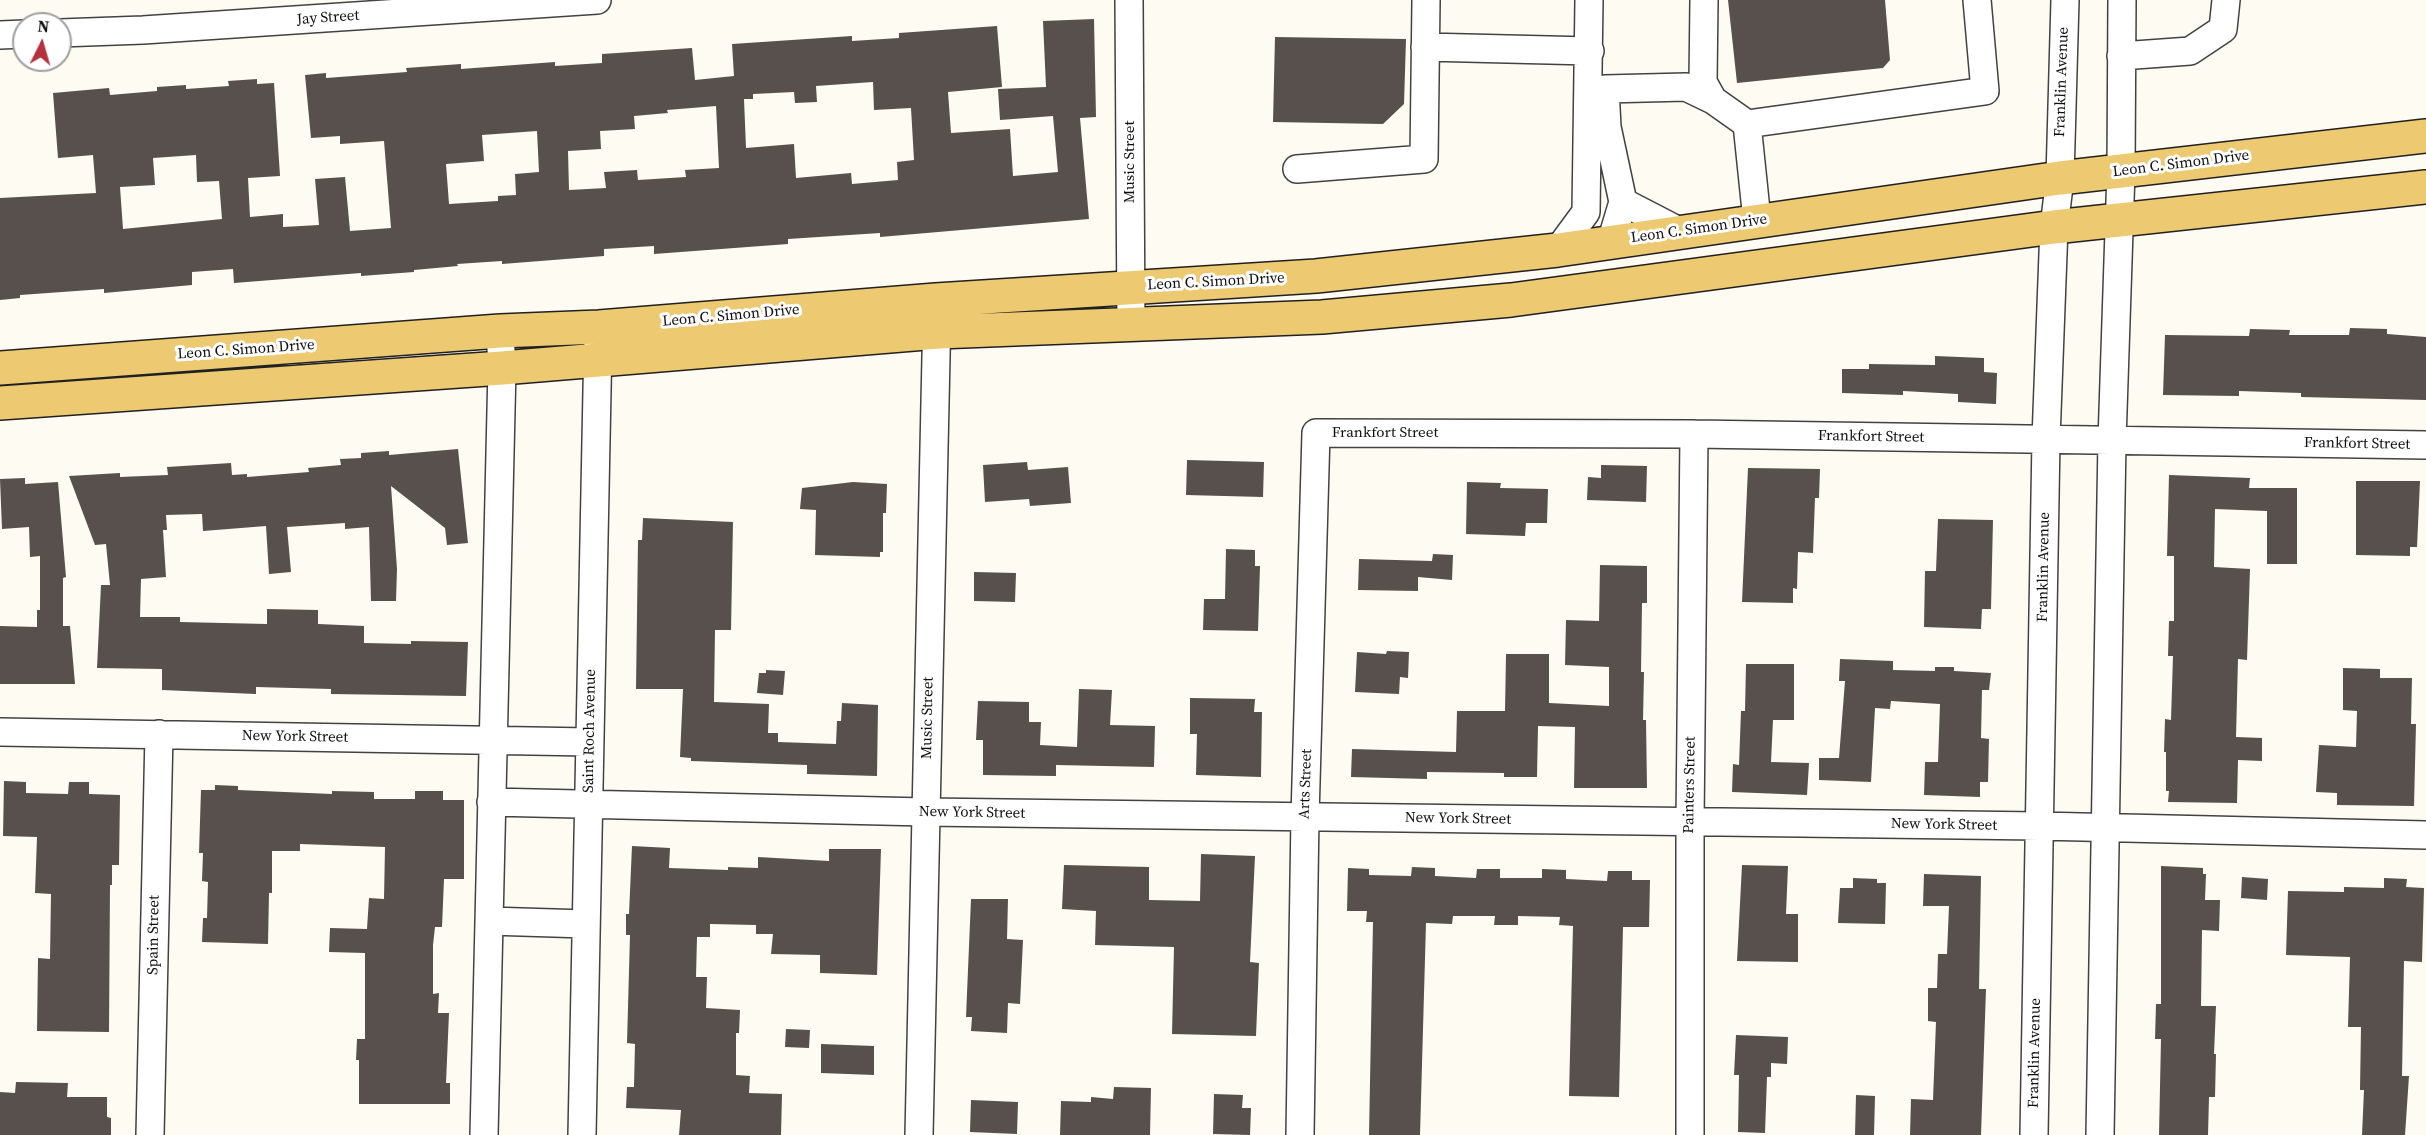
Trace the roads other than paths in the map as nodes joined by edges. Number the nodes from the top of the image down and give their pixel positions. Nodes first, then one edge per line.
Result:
1 (597, 0) edge
2 (1129, 0) edge
3 (1426, 0) edge
4 (1704, 0) edge
5 (1977, 0) edge
6 (2065, 0) edge
7 (2122, 0) edge
8 (2226, 0) edge
9 (1589, 1) edge
10 (72, 33) edge
11 (1425, 47) junction
12 (1590, 51) junction
13 (2121, 56) junction
14 (1605, 89) junction
15 (1713, 100) junction
16 (1747, 124) junction
17 (2426, 136) edge
18 (1298, 169) dead end
19 (2121, 171) junction
20 (2060, 178) junction
21 (2426, 187) edge
22 (1623, 202) junction
23 (1586, 212) junction
24 (1757, 220) junction
25 (2119, 220) junction
26 (2054, 227) junction
27 (1681, 232) junction
28 (1611, 242) junction
29 (1558, 250) junction
30 (1316, 276) junction
31 (1681, 277) junction
32 (1131, 287) junction
33 (936, 300) junction
34 (1464, 304) junction
35 (1322, 317) junction
36 (1131, 324) junction
37 (599, 327) junction
38 (500, 332) junction
39 (938, 332) junction
40 (598, 361) junction
41 (0, 368) edge
42 (502, 368) junction
43 (0, 403) edge
44 (1316, 432) joint
45 (1694, 434) junction
46 (2046, 439) junction
47 (2112, 441) junction
48 (2426, 445) edge
49 (0, 732) edge
50 (159, 734) junction
51 (493, 741) junction
52 (590, 742) junction
53 (491, 802) junction
54 (588, 805) junction
55 (925, 812) junction
56 (1305, 817) junction
57 (1690, 823) junction
58 (2039, 826) junction
59 (2106, 828) junction
60 (2426, 835) edge
61 (489, 921) junction
62 (585, 924) junction
63 (150, 1135) edge
64 (484, 1135) edge
65 (582, 1135) edge
66 (919, 1135) edge
67 (1300, 1135) edge
68 (1690, 1135) edge
69 (2034, 1135) edge
70 (2100, 1135) edge

1 - 10 street, Jay Street
2 - 32 street, Music Street
3 - 11 street
4 - 15 street
5 - 16 street
6 - 20 street, Franklin Avenue
7 - 13 street
8 - 13 street
9 - 12 street
11 - 12 street
11 - 18 street
12 - 14 street
12 - 23 street
13 - 19 street
14 - 15 street
14 - 22 street
15 - 16 street
16 - 24 street
17 - 19 main road, Leon C. Simon Drive
19 - 20 main road, Leon C. Simon Drive
19 - 25 street
20 - 24 main road, Leon C. Simon Drive
20 - 26 street, Franklin Avenue
21 - 25 main road
22 - 27 street
22 - 28 street
23 - 28 street
23 - 29 street
24 - 27 main road, Leon C. Simon Drive
25 - 26 main road
25 - 47 street
26 - 31 main road
26 - 46 street, Franklin Avenue
27 - 28 main road, Leon C. Simon Drive
28 - 29 main road, Leon C. Simon Drive
28 - 31 main road
28 - 34 main road
29 - 30 main road, Leon C. Simon Drive
30 - 32 main road, Leon C. Simon Drive
30 - 35 main road
31 - 34 main road
32 - 33 main road, Leon C. Simon Drive
32 - 36 street, Music Street
33 - 37 main road, Leon C. Simon Drive
33 - 39 street, Music Street
34 - 35 main road
35 - 36 main road
36 - 39 main road
37 - 38 main road, Leon C. Simon Drive
37 - 40 street, Saint Roch Avenue
38 - 41 main road, Leon C. Simon Drive
38 - 42 street
39 - 40 main road
39 - 55 street, Music Street
40 - 42 main road
40 - 52 street, Saint Roch Avenue
42 - 43 main road
42 - 51 street
44 - 45 street, Frankfort Street
44 - 56 street, Arts Street
45 - 46 street, Frankfort Street
45 - 57 street, Painters Street
46 - 47 street, Frankfort Street
46 - 58 street, Franklin Avenue
47 - 48 street, Frankfort Street
47 - 59 street
49 - 50 street, New York Street
50 - 51 street, New York Street
50 - 63 street, Spain Street
51 - 52 street, New York Street
51 - 53 street
52 - 54 street, Saint Roch Avenue
53 - 54 street, New York Street
53 - 61 street
54 - 55 street, New York Street
54 - 62 street, Saint Roch Avenue
55 - 56 street, New York Street
55 - 66 street, Music Street
56 - 57 street, New York Street
56 - 67 street, Arts Street
57 - 58 street, New York Street
57 - 68 street, Painters Street
58 - 59 street, New York Street
58 - 69 street, Franklin Avenue
59 - 60 street, New York Street
59 - 70 street
61 - 62 street
61 - 64 street
62 - 65 street, Saint Roch Avenue

